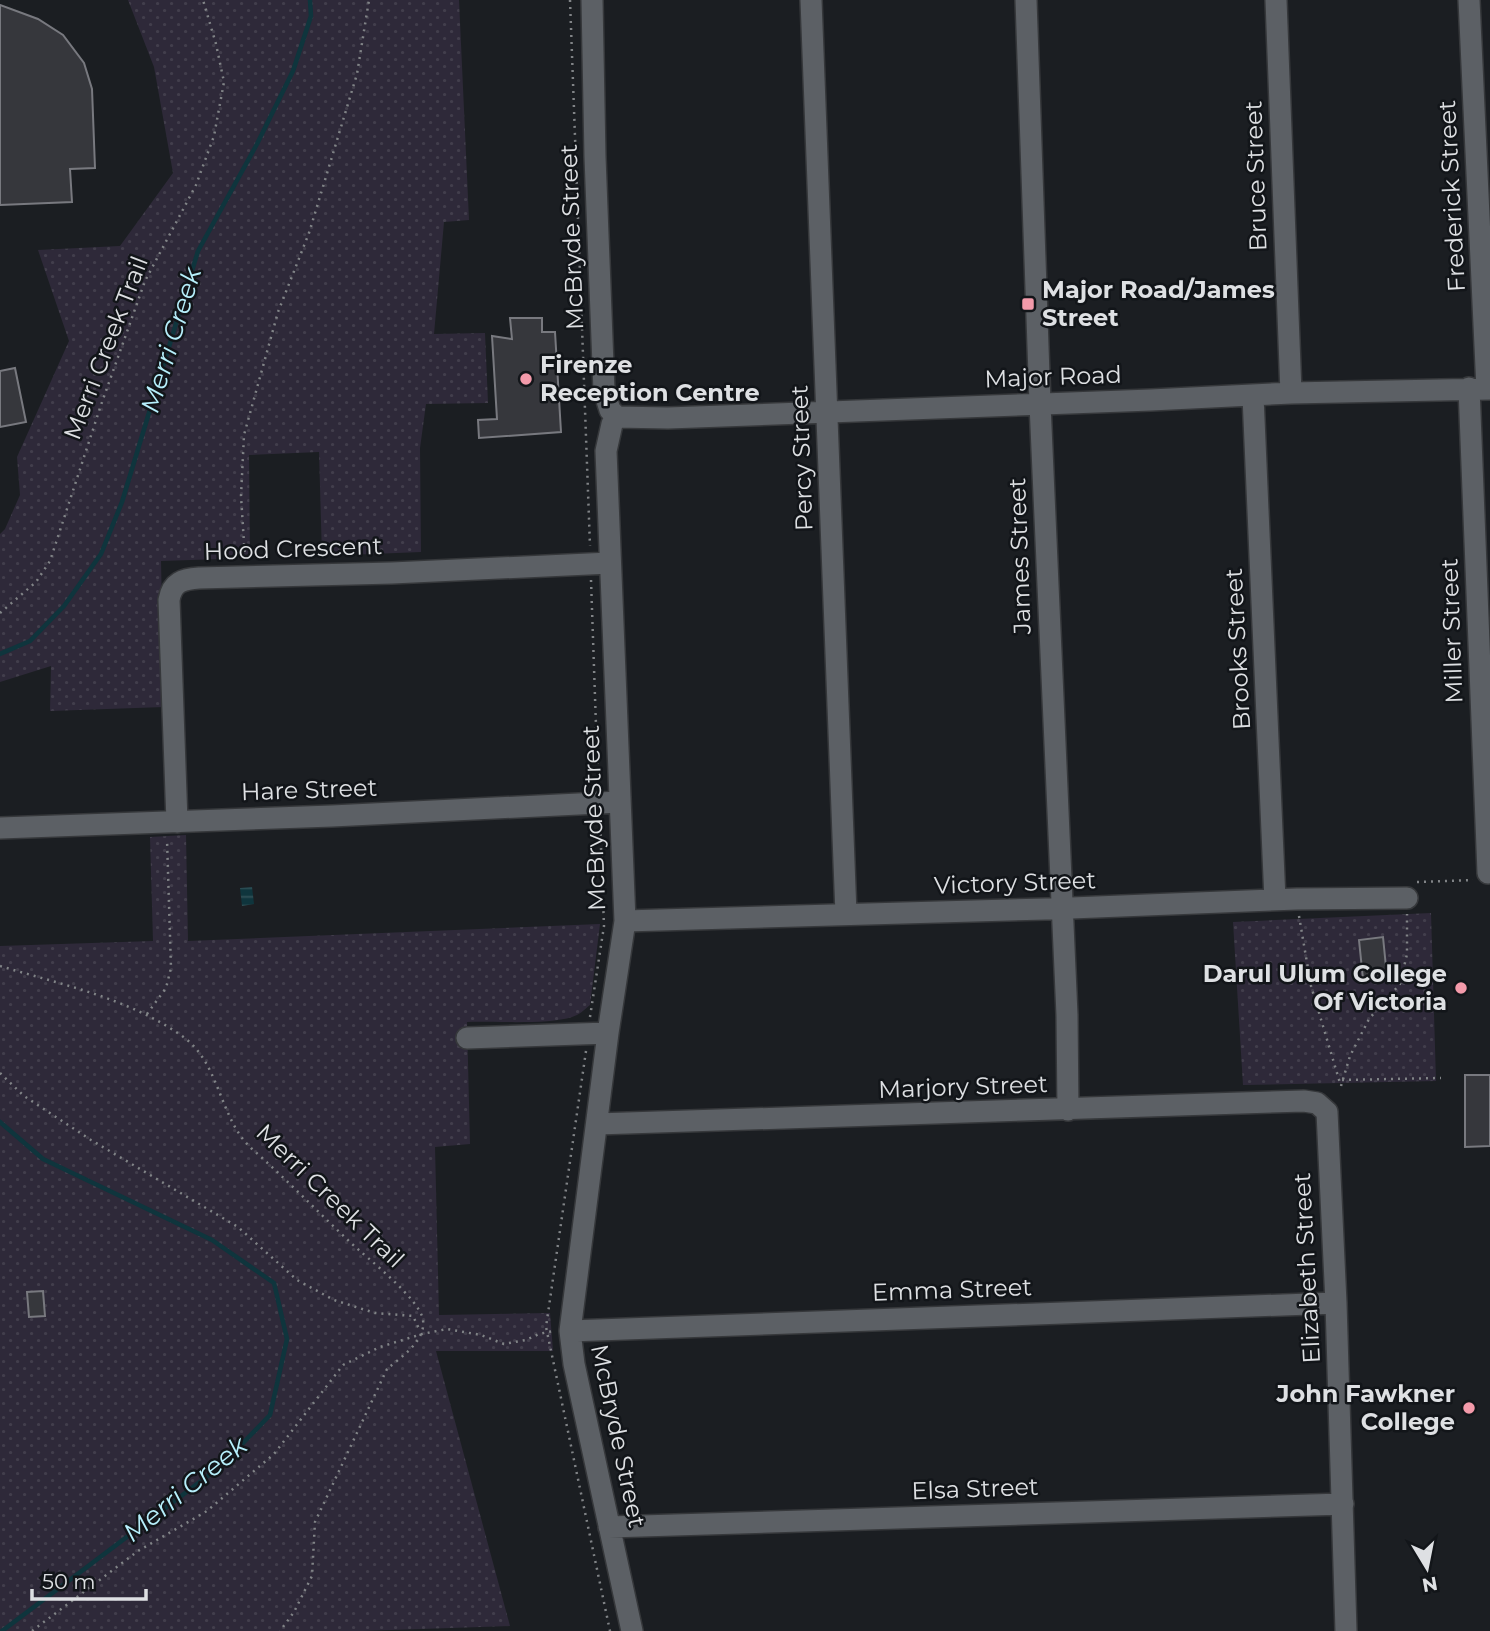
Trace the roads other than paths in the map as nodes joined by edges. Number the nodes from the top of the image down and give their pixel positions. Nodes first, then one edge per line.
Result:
1 (592, 0) edge
2 (811, 0) edge
3 (1026, 0) edge
4 (1276, 0) edge
5 (1469, 0) edge
6 (1482, 389) edge
7 (1291, 393) junction
8 (1253, 396) junction
9 (1040, 404) junction
10 (826, 412) junction
11 (617, 417) junction
12 (610, 563) junction
13 (620, 802) junction
14 (172, 822) junction
15 (0, 828) edge
16 (1484, 876) road end
17 (1407, 898) road end
18 (1275, 900) junction
19 (1061, 908) junction
20 (846, 914) junction
21 (625, 921) junction
22 (608, 1032) junction
23 (467, 1038) dead end
24 (1068, 1110) junction
25 (1326, 1112) joint
26 (597, 1124) junction
27 (1336, 1303) junction
28 (570, 1331) junction
29 (1343, 1504) junction
30 (609, 1527) junction
31 (632, 1631) edge
32 (1346, 1631) edge

1 - 11 street, McBryde Street
2 - 10 street, Percy Street
3 - 9 street, James Street
4 - 7 street, Bruce Street
5 - 6 street, Frederick Street
6 - 7 street, Major Road
6 - 16 street, Miller Street
7 - 8 street, Major Road
8 - 9 street, Major Road
8 - 18 street, Brooks Street
9 - 10 street, Major Road
9 - 19 street, James Street
10 - 11 street, Major Road
10 - 20 street, Percy Street
11 - 12 street, McBryde Street
12 - 13 street, McBryde Street
12 - 14 street, Hood Crescent
13 - 14 street, Hare Street
13 - 21 street, McBryde Street
14 - 15 street, Hare Street
17 - 18 street, Victory Street
18 - 19 street, Victory Street
19 - 20 street, Victory Street
19 - 24 street, James Street
20 - 21 street, Victory Street
21 - 22 street, McBryde Street
22 - 23 street
22 - 26 street, McBryde Street
24 - 25 street, Marjory Street
24 - 26 street, Marjory Street
25 - 27 street, Elizabeth Street
26 - 28 street, McBryde Street
27 - 28 street, Emma Street
27 - 29 street, Elizabeth Street
28 - 30 street, McBryde Street
29 - 30 street, Elsa Street
29 - 32 street, Elizabeth Street
30 - 31 street, McBryde Street

